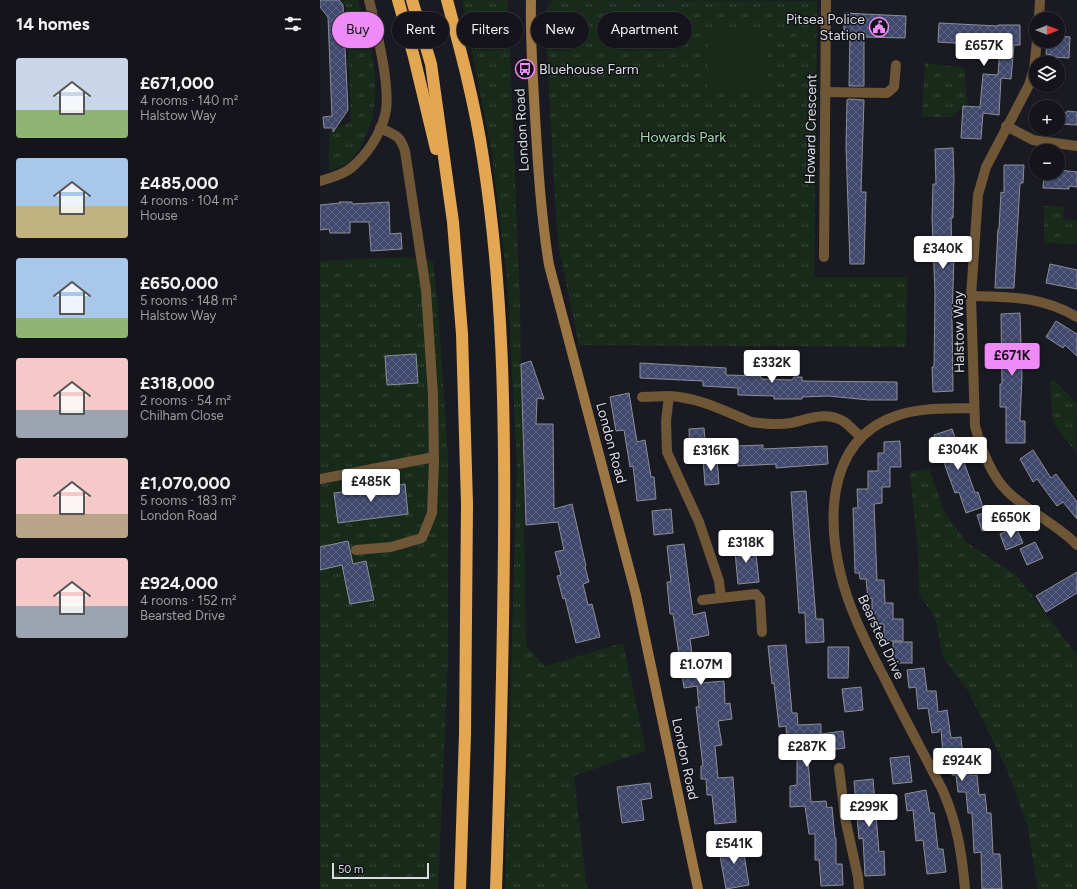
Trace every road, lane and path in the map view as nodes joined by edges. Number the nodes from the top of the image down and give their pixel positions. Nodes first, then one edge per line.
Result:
1 (369, 0) edge
2 (398, 0) edge
3 (412, 0) edge
4 (440, 0) edge
5 (447, 0) edge
6 (531, 0) edge
7 (826, 0) edge
8 (1040, 0) edge
9 (1039, 12) edge
10 (1036, 48) edge
11 (896, 65) dead end
12 (467, 77) junction
13 (825, 92) junction
14 (1006, 126) junction
15 (380, 128) junction
16 (1077, 146) edge
17 (320, 181) edge
18 (453, 222) junction
19 (824, 257) dead end
20 (971, 296) junction
21 (1077, 317) edge
22 (669, 396) junction
23 (642, 397) dead end
24 (974, 408) junction
25 (861, 437) junction
26 (434, 457) junction
27 (320, 479) edge
28 (1077, 546) edge
29 (356, 550) dead end
30 (721, 598) junction
31 (702, 600) dead end
32 (762, 632) dead end
33 (839, 768) dead end
34 (460, 889) edge
35 (496, 889) edge
36 (698, 889) edge
37 (859, 889) edge
38 (965, 889) edge

1 - 15 street
2 - 18 highway
3 - 18 highway
4 - 12 highway
5 - 12 highway
6 - 36 main road, London Road
7 - 13 street, Howard Crescent
8 - 9 street
10 - 14 street, Halstow Way
11 - 13 street
12 - 35 highway
13 - 19 street, Howard Crescent
14 - 16 street
14 - 20 street, Halstow Way
15 - 17 street
15 - 26 street
18 - 34 highway
20 - 21 street
20 - 24 street, Halstow Way
22 - 23 street
22 - 25 street
22 - 30 street
24 - 25 street, Bearsted Drive
24 - 28 street, Halstow Way
25 - 38 street, Bearsted Drive
26 - 27 street
26 - 29 street
30 - 31 street
30 - 32 street
33 - 37 street

